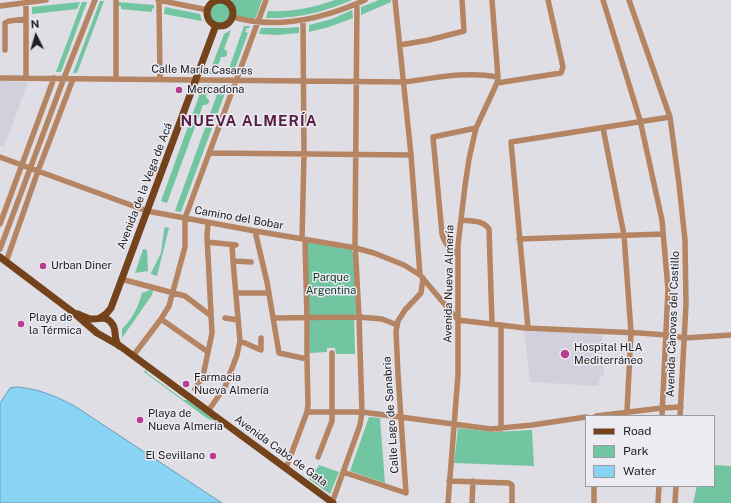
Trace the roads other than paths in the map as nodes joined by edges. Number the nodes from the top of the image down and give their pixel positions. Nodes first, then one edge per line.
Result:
1 (46, 0) edge
2 (95, 0) edge
3 (116, 0) edge
4 (159, 0) edge
5 (224, 0) edge
6 (266, 0) edge
7 (365, 0) edge
8 (395, 0) edge
9 (462, 0) edge
10 (492, 0) edge
11 (548, 0) edge
12 (603, 0) edge
13 (629, 0) edge
14 (33, 1) edge
15 (26, 2) junction
16 (186, 3) edge
17 (357, 4) junction
18 (0, 6) edge
19 (208, 10) junction
20 (233, 17) junction
21 (26, 18) junction
22 (304, 21) junction
23 (258, 22) junction
24 (216, 25) junction
25 (400, 45) junction
26 (5, 50) dead end
27 (0, 78) edge
28 (26, 78) junction
29 (54, 78) junction
30 (64, 78) junction
31 (74, 78) junction
32 (116, 79) junction
33 (160, 79) junction
34 (196, 80) junction
35 (236, 80) junction
36 (356, 80) junction
37 (497, 80) junction
38 (304, 81) junction
39 (404, 82) junction
40 (670, 117) junction
41 (640, 122) junction
42 (476, 128) junction
43 (603, 128) junction
44 (208, 154) junction
45 (304, 154) junction
46 (356, 155) junction
47 (411, 155) junction
48 (0, 157) edge
49 (22, 165) junction
50 (30, 168) junction
51 (38, 171) junction
52 (147, 211) junction
53 (185, 218) junction
54 (461, 220) junction
55 (208, 223) junction
56 (0, 224) edge
57 (255, 231) junction
58 (663, 234) junction
59 (624, 235) junction
60 (519, 238) junction
61 (303, 240) junction
62 (207, 242) junction
63 (356, 248) junction
64 (0, 249) edge
65 (458, 254) junction
66 (0, 257) edge
67 (233, 261) junction
68 (6, 262) junction
69 (251, 262) dead end
70 (422, 277) junction
71 (121, 280) junction
72 (172, 292) junction
73 (236, 293) junction
74 (269, 293) junction
75 (110, 308) junction
76 (74, 312) junction
77 (210, 315) junction
78 (359, 317) junction
79 (97, 318) junction
80 (161, 318) junction
81 (226, 318) dead end
82 (274, 318) junction
83 (308, 318) junction
84 (238, 320) junction
85 (458, 320) junction
86 (112, 323) junction
87 (492, 324) junction
88 (397, 325) junction
89 (501, 325) junction
90 (528, 328) junction
91 (94, 329) junction
92 (631, 332) junction
93 (115, 333) junction
94 (666, 335) junction
95 (731, 335) edge
96 (107, 338) junction
97 (261, 338) dead end
98 (685, 338) junction
99 (240, 342) junction
100 (120, 346) junction
101 (208, 352) junction
102 (332, 353) dead end
103 (133, 356) junction
104 (306, 359) junction
105 (195, 389) dead end
106 (681, 407) junction
107 (662, 408) junction
108 (208, 411) junction
109 (307, 412) junction
110 (333, 412) junction
111 (362, 412) junction
112 (627, 412) junction
113 (604, 415) edge
114 (662, 415) edge
115 (680, 415) edge
116 (401, 416) junction
117 (585, 417) edge
118 (454, 425) junction
119 (501, 429) junction
120 (318, 457) dead end
121 (286, 468) junction
122 (343, 472) junction
123 (449, 481) junction
124 (473, 481) junction
125 (594, 487) edge
126 (659, 487) edge
127 (676, 487) edge
128 (333, 503) edge
129 (448, 503) edge
130 (472, 503) edge
131 (512, 503) edge
132 (594, 503) edge
133 (658, 503) edge
134 (675, 503) edge

1 - 14 street
2 - 30 street
3 - 32 street
4 - 16 street
4 - 33 street
5 - 19 main road
5 - 20 main road
6 - 23 street
7 - 17 street
8 - 25 street
9 - 25 street
10 - 37 street, Avenida Nueva Almería
11 - 37 street, Calle María Casares
12 - 41 street, Avenida Cánovas del Castillo
13 - 40 street, Avenida Cánovas del Castillo
14 - 15 street
15 - 18 street
15 - 21 street
16 - 19 street
17 - 22 street
17 - 36 street
19 - 24 main road
20 - 23 street
20 - 24 main road
21 - 26 street
21 - 28 street
22 - 23 street
22 - 38 street
23 - 35 street
24 - 34 main road, Avenida de la Vega de Acá
25 - 39 street
27 - 28 street, Calle María Casares
28 - 29 street, Calle María Casares
29 - 30 street, Calle María Casares
29 - 49 street
30 - 31 street, Calle María Casares
30 - 50 street
31 - 32 street, Calle María Casares
31 - 51 street
32 - 33 street, Calle María Casares
33 - 34 street, Calle María Casares
34 - 35 street, Calle María Casares
34 - 52 main road, Avenida de la Vega de Acá
35 - 38 street, Calle María Casares
35 - 44 street
36 - 38 street, Calle María Casares
36 - 39 street, Calle María Casares
36 - 46 street
37 - 39 street, Calle María Casares
37 - 42 street, Avenida Nueva Almería
38 - 45 street
39 - 47 street
40 - 41 street
40 - 98 street, Avenida Cánovas del Castillo
41 - 43 street
41 - 58 street, Avenida Cánovas del Castillo
42 - 54 street, Avenida Nueva Almería
42 - 65 street
43 - 59 street
43 - 60 street
44 - 45 street
44 - 53 street
45 - 46 street
45 - 61 street
46 - 47 street
46 - 63 street
47 - 70 street
48 - 49 street, Camino del Bobar
49 - 50 street, Camino del Bobar
49 - 56 street
50 - 51 street, Camino del Bobar
50 - 64 street
51 - 52 street, Camino del Bobar
51 - 68 street
52 - 53 street, Camino del Bobar
52 - 71 main road, Avenida de la Vega de Acá
53 - 55 street, Camino del Bobar
53 - 72 street
54 - 65 street, Avenida Nueva Almería
54 - 87 street
55 - 57 street, Camino del Bobar
55 - 62 street
57 - 61 street, Camino del Bobar
57 - 74 street
58 - 59 street
58 - 94 street, Avenida Cánovas del Castillo
59 - 60 street
59 - 92 street
60 - 90 street
61 - 63 street, Camino del Bobar
61 - 83 street
62 - 67 street
62 - 77 street
63 - 70 street, Camino del Bobar
63 - 78 street
65 - 85 street, Avenida Nueva Almería
66 - 68 main road, Avenida Cabo de Gata
67 - 69 street
67 - 73 street
68 - 76 main road, Avenida Cabo de Gata
70 - 85 street, Camino del Bobar
70 - 88 street, Calle Lago de Sanabria
71 - 72 street
71 - 75 main road, Avenida de la Vega de Acá
72 - 77 street
72 - 80 street
73 - 74 street
73 - 84 street
74 - 82 street
75 - 79 main road, Avenida de la Vega de Acá
75 - 86 main road, Avenida de la Vega de Acá
76 - 79 main road, Avenida Cabo de Gata
76 - 91 main road, Avenida Cabo de Gata
77 - 101 street
78 - 83 street
78 - 88 street
78 - 111 street
79 - 86 main road
79 - 91 main road
80 - 101 street
80 - 103 street
81 - 84 street
82 - 83 street
82 - 104 street
83 - 104 street
84 - 99 street
85 - 87 street
85 - 118 street, Avenida Nueva Almería
86 - 93 main road
87 - 89 street
88 - 116 street, Calle Lago de Sanabria
89 - 90 street
89 - 119 street
90 - 92 street
91 - 96 main road, Avenida Cabo de Gata
92 - 94 street
92 - 112 street
93 - 96 main road
93 - 100 main road
94 - 98 street
94 - 107 street, Avenida Cánovas del Castillo
95 - 98 street
96 - 100 main road, Avenida Cabo de Gata
97 - 99 street
98 - 106 street, Avenida Cánovas del Castillo
99 - 108 street
100 - 103 main road, Avenida Cabo de Gata
101 - 105 street
102 - 110 street
103 - 108 main road, Avenida Cabo de Gata
104 - 109 street
106 - 107 street
106 - 115 street, Avenida Cánovas del Castillo
107 - 112 street
107 - 114 street, Avenida Cánovas del Castillo
108 - 121 main road, Avenida Cabo de Gata
109 - 110 street
109 - 121 street
110 - 111 street
110 - 120 street
111 - 116 street
111 - 122 street
112 - 113 street
116 - 118 street
116 - 122 street, Calle Lago de Sanabria
117 - 119 street
118 - 119 street
118 - 123 street, Avenida Nueva Almería
121 - 128 main road, Avenida Cabo de Gata
122 - 128 street
123 - 124 street
123 - 129 street, Avenida Nueva Almería
124 - 130 street
124 - 131 street
125 - 132 street
126 - 133 street
127 - 134 street

